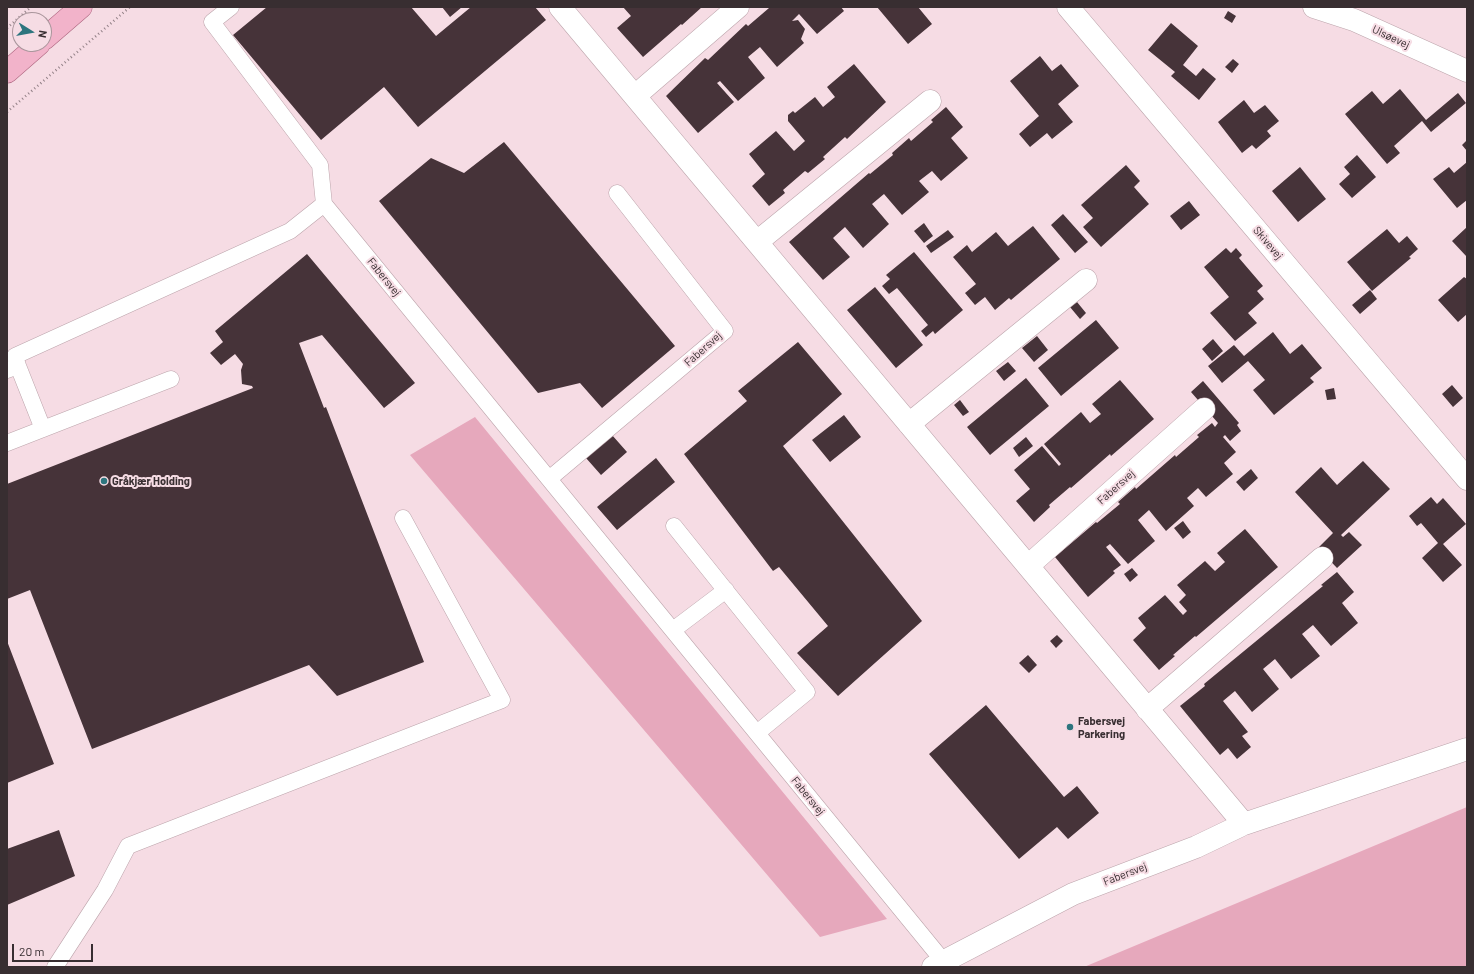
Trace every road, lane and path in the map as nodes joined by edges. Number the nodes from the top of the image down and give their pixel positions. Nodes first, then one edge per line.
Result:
1 (30, 7) edge
2 (81, 7) edge
3 (130, 7) edge
4 (231, 7) edge
5 (560, 7) edge
6 (738, 7) edge
7 (1068, 7) edge
8 (1314, 7) edge
9 (7, 28) edge
10 (52, 32) edge
11 (30, 52) edge
12 (1467, 71) edge
13 (7, 72) edge
14 (635, 96) junction
15 (930, 101) dead end
16 (7, 112) edge
17 (617, 193) dead end
18 (324, 204) junction
19 (757, 242) junction
20 (1086, 280) dead end
21 (13, 368) edge
22 (171, 379) dead end
23 (1204, 409) dead end
24 (909, 424) junction
25 (43, 429) junction
26 (7, 443) edge
27 (549, 479) junction
28 (1467, 479) edge
29 (403, 518) dead end
30 (674, 526) dead end
31 (1322, 558) dead end
32 (1028, 566) junction
33 (726, 590) junction
34 (673, 630) junction
35 (1147, 709) junction
36 (757, 734) junction
37 (1467, 749) edge
38 (1244, 824) junction
39 (938, 964) edge
40 (55, 967) edge

1 - 9 path
2 - 10 main road
3 - 16 path
4 - 18 lane
5 - 14 street
6 - 14 street
7 - 28 street, Skivevej
8 - 12 street, Ulsøevej
11 - 13 main road
14 - 19 street
15 - 19 street
17 - 27 lane, Fabersvej
18 - 21 lane
18 - 27 lane, Fabersvej
19 - 24 street
20 - 24 street
21 - 25 lane
22 - 25 lane
23 - 32 street, Fabersvej
24 - 32 street
25 - 26 lane
27 - 34 lane, Fabersvej
29 - 40 lane
30 - 33 lane
31 - 35 street
32 - 35 street
33 - 34 lane
33 - 36 lane
34 - 36 lane, Fabersvej
35 - 38 street
36 - 39 lane, Fabersvej
37 - 38 street, Fabersvej
38 - 39 street, Fabersvej

